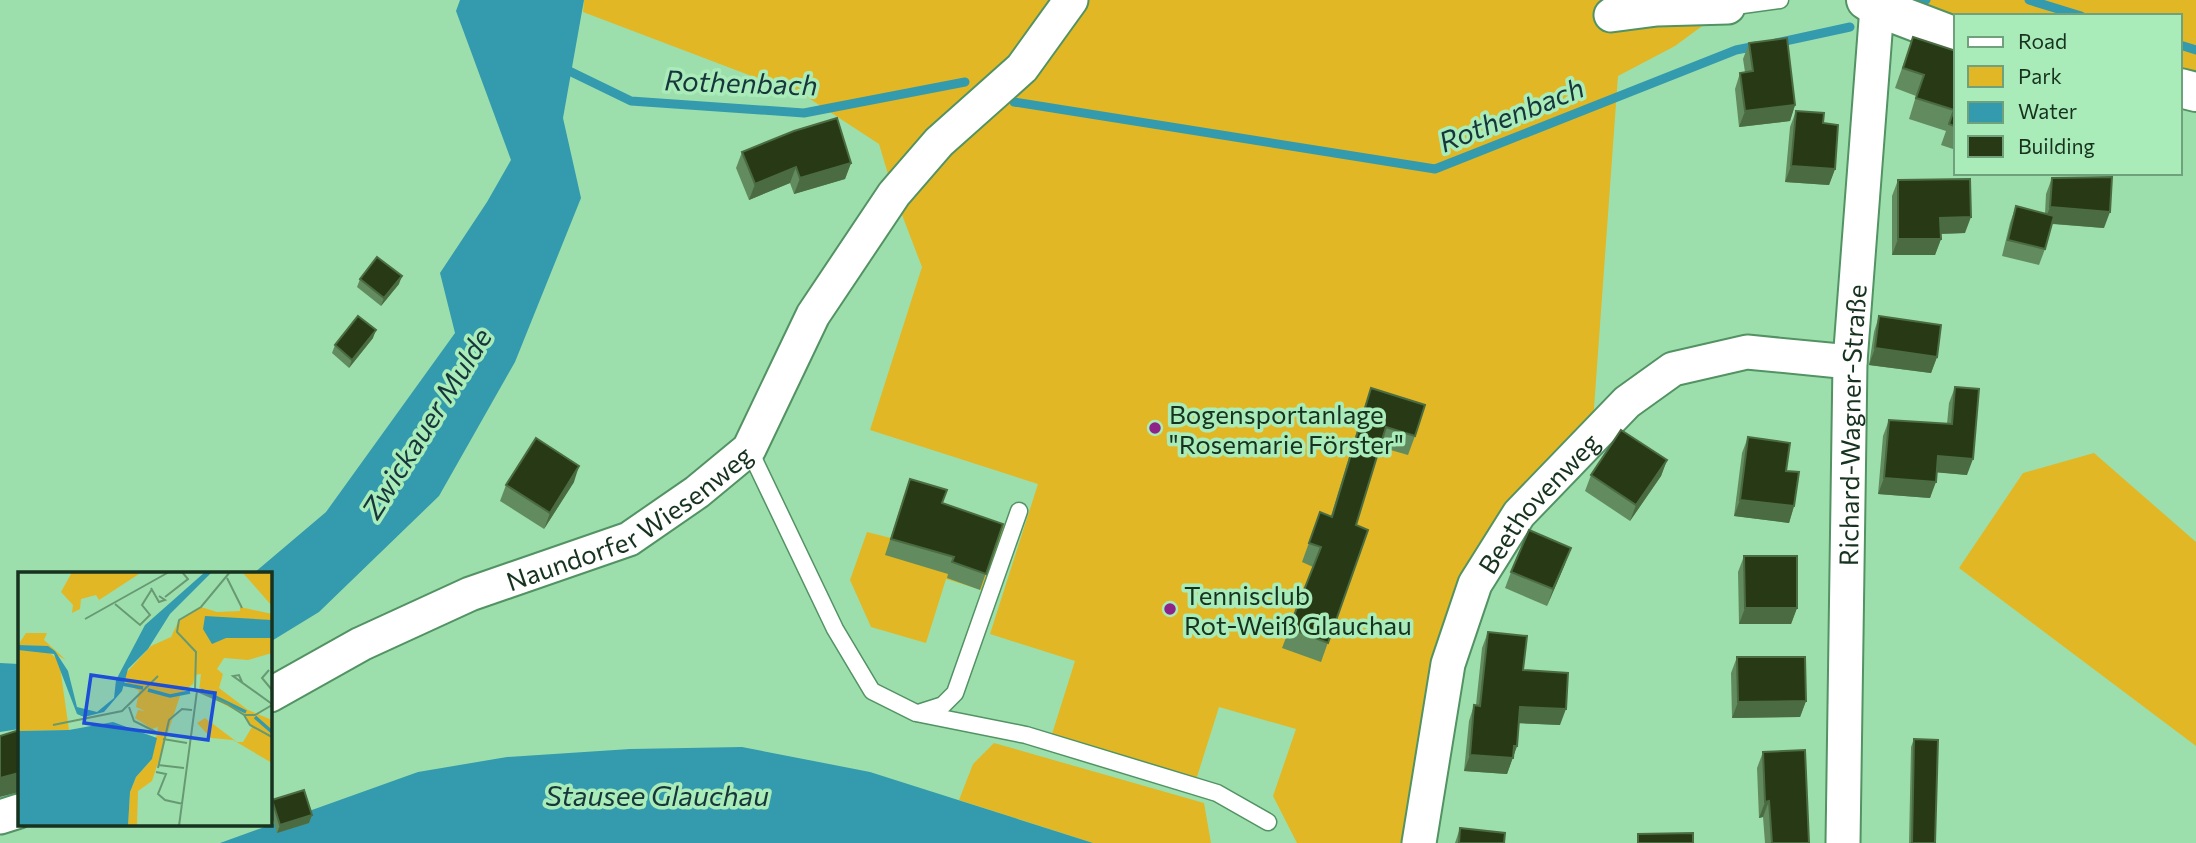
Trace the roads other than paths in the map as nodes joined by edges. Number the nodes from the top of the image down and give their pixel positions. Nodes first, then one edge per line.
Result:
1 (1071, 0) edge
2 (1780, 0) edge
3 (1730, 4) edge
4 (1871, 4) edge
5 (1611, 15) dead end
6 (1954, 36) edge
7 (1850, 362) junction
8 (749, 449) junction
9 (1019, 511) dead end
10 (271, 694) edge
11 (916, 713) junction
12 (18, 811) edge
13 (0, 817) edge
14 (1268, 821) dead end
15 (1419, 843) edge
16 (1843, 843) edge

1 - 8 street, Naundorfer Wiesenweg
2 - 3 lane
3 - 5 street
4 - 6 street
4 - 7 street, Richard-Wagner-Straße
7 - 15 street, Beethovenweg
7 - 16 street, Richard-Wagner-Straße
8 - 10 street, Naundorfer Wiesenweg
8 - 11 lane
9 - 11 lane
11 - 14 lane
12 - 13 street

